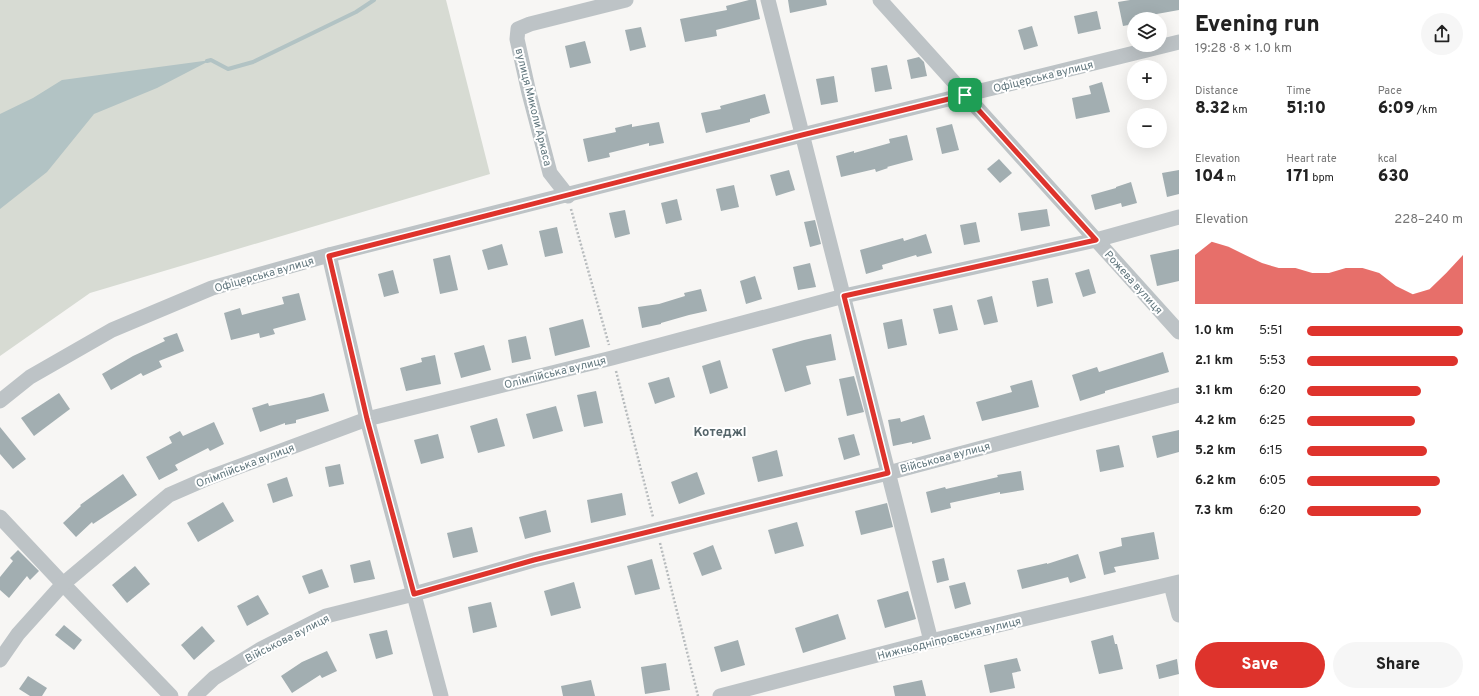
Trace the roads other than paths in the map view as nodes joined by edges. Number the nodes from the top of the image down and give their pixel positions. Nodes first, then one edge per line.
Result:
1 (626, 0) edge
2 (768, 0) edge
3 (880, 0) edge
4 (1179, 42) edge
5 (965, 95) junction
6 (802, 135) junction
7 (568, 196) junction
8 (1179, 217) edge
9 (1096, 240) junction
10 (329, 256) junction
11 (844, 296) junction
12 (1179, 332) edge
13 (1179, 396) edge
14 (0, 401) edge
15 (367, 419) junction
16 (888, 473) junction
17 (0, 517) edge
18 (63, 584) junction
19 (1175, 584) edge
20 (414, 594) junction
21 (1179, 615) edge
22 (931, 641) junction
23 (0, 660) edge
24 (171, 696) edge
25 (195, 696) edge
26 (442, 696) edge
27 (720, 696) edge

1 - 7 street, вулиця Миколи Аркаса
2 - 6 street
3 - 5 street, Рожева вулиця
4 - 5 street, Офіцерська вулиця
5 - 6 street, Офіцерська вулиця
5 - 9 street, Рожева вулиця
6 - 7 street, Офіцерська вулиця
6 - 11 street
7 - 10 street, Офіцерська вулиця
8 - 9 street, Олімпійська вулиця
9 - 11 street, Олімпійська вулиця
9 - 12 street, Рожева вулиця
10 - 14 street, Офіцерська вулиця
10 - 15 street
11 - 15 street, Олімпійська вулиця
11 - 16 street
13 - 16 street, Військова вулиця
15 - 18 street, Олімпійська вулиця
15 - 20 street
16 - 20 street, Військова вулиця
16 - 22 street
17 - 18 street
18 - 23 street, Олімпійська вулиця
18 - 24 street
19 - 21 street
19 - 22 street, Нижньодніпровська вулиця
20 - 25 street, Військова вулиця
20 - 26 street
22 - 27 street, Нижньодніпровська вулиця

